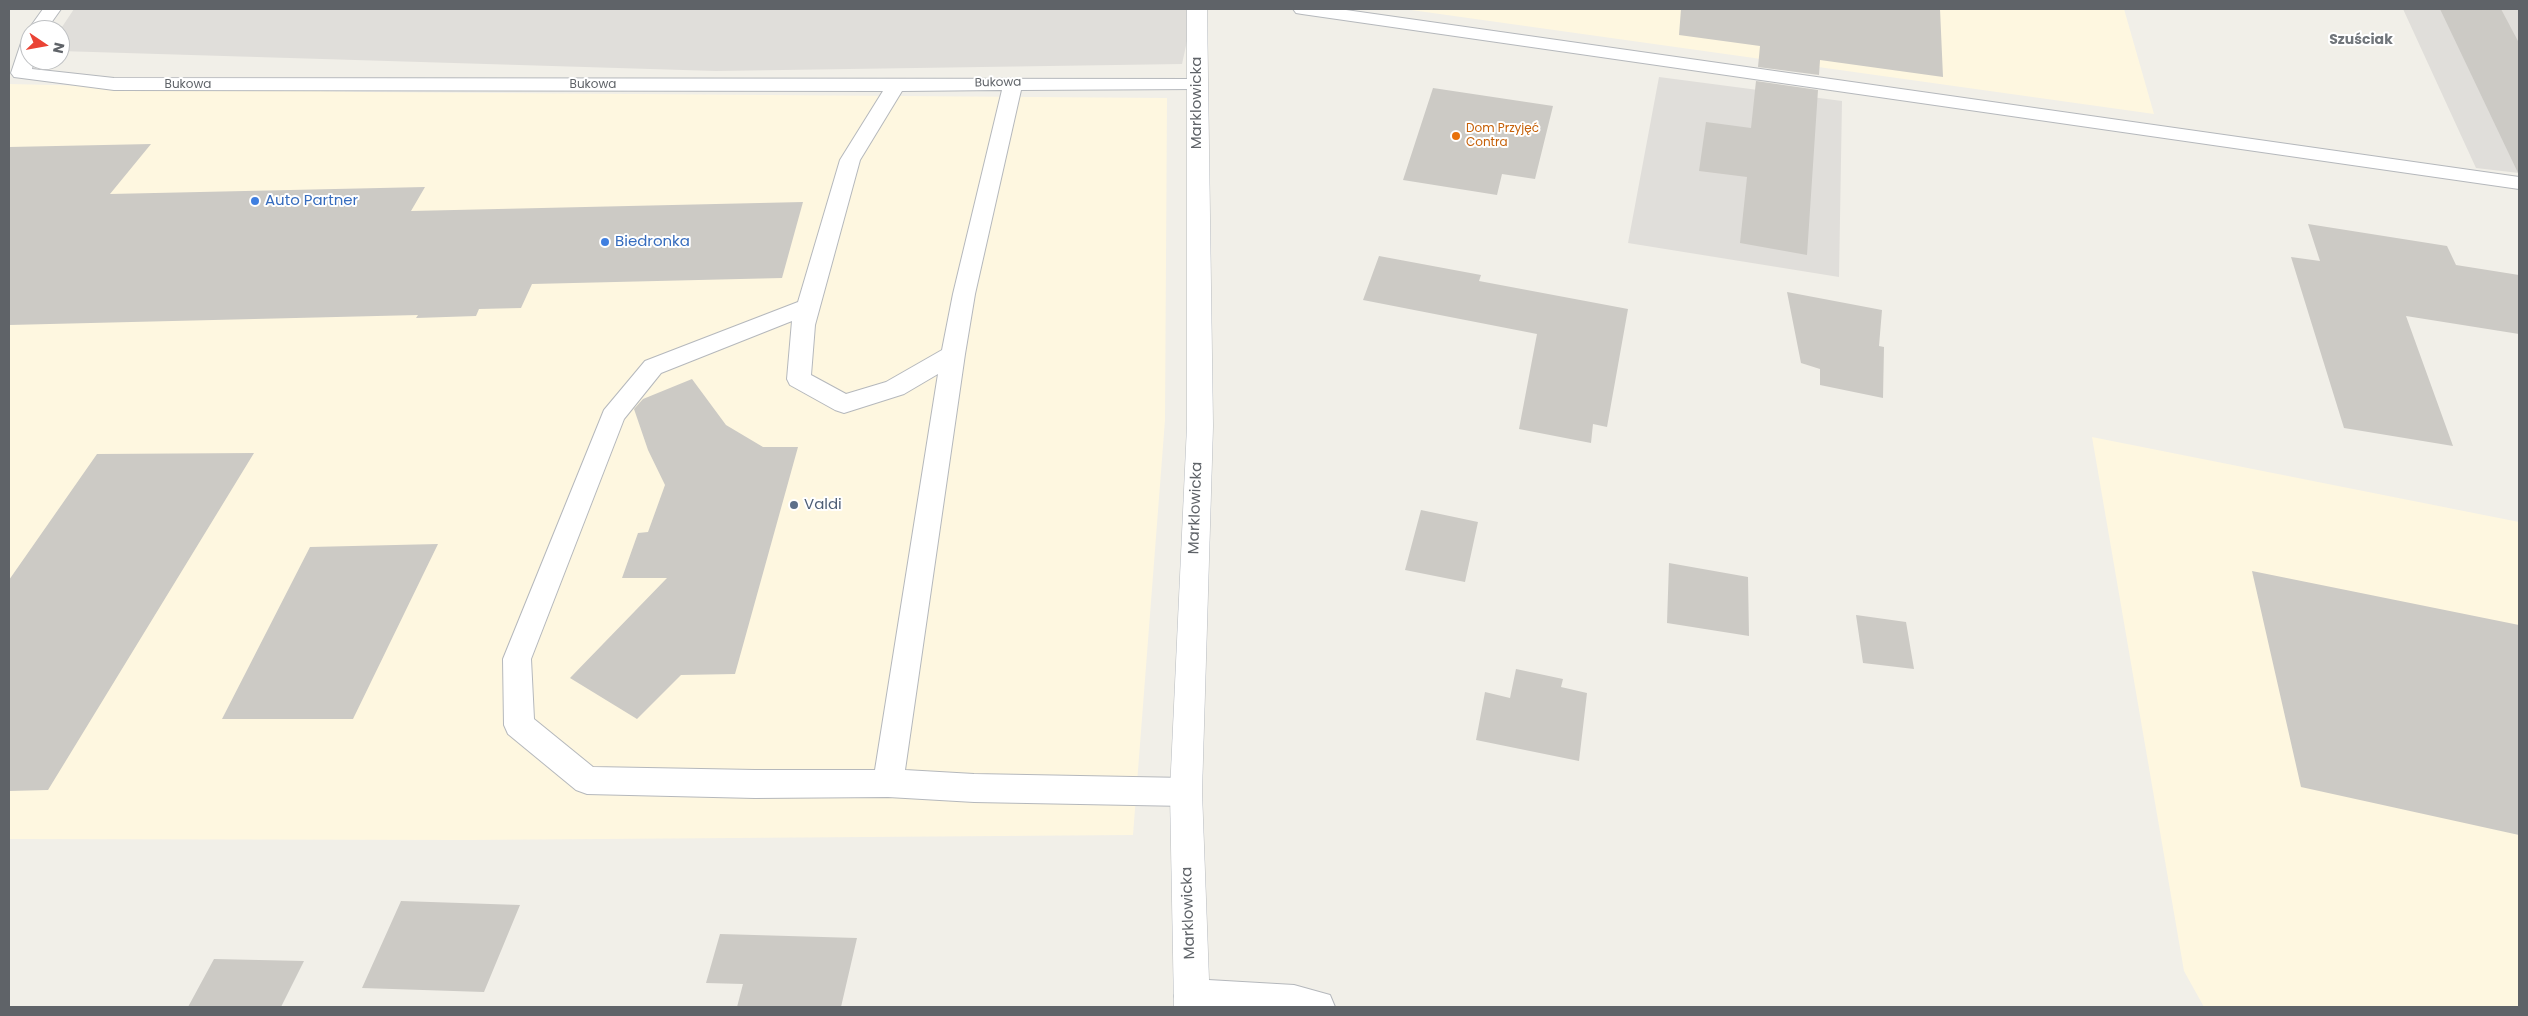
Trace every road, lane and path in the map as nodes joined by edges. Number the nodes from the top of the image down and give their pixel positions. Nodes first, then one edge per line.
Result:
1 (52, 9) edge
2 (1197, 9) edge
3 (1302, 9) edge
4 (44, 20) edge
5 (21, 70) edge
6 (1013, 83) junction
7 (1197, 83) junction
8 (896, 85) junction
9 (2519, 182) edge
10 (809, 306) junction
11 (953, 354) junction
12 (888, 783) junction
13 (1186, 792) junction
14 (1192, 1002) edge
15 (1318, 1007) edge

1 - 4 lane
2 - 7 main road, Marklowicka
3 - 9 lane
5 - 8 lane, Bukowa
6 - 7 lane, Bukowa
6 - 8 lane, Bukowa
6 - 11 lane
7 - 13 main road, Marklowicka
8 - 10 lane
10 - 11 lane
10 - 12 lane
11 - 12 lane
12 - 13 lane
13 - 14 main road, Marklowicka
14 - 15 lane

